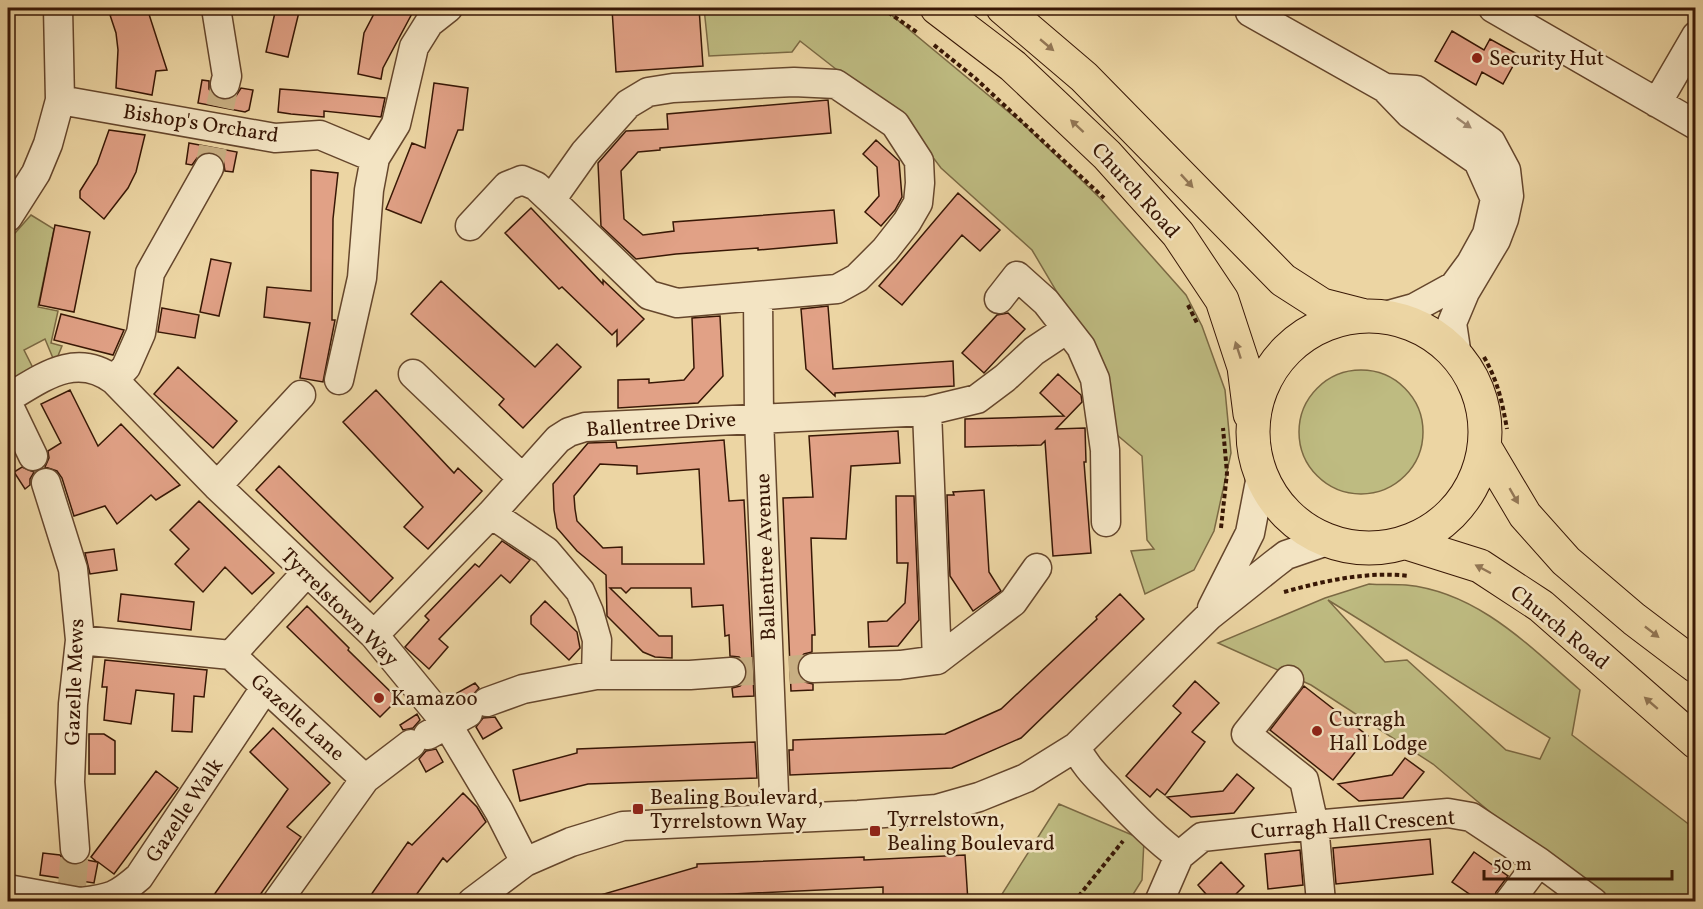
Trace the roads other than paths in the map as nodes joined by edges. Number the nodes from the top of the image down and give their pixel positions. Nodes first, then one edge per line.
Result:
1 (58, 8) edge
2 (216, 8) edge
3 (448, 8) edge
4 (937, 8) edge
5 (1003, 8) edge
6 (1253, 8) edge
7 (1492, 8) edge
8 (1695, 36) edge
9 (60, 100) junction
10 (1413, 102) junction
11 (1657, 103) junction
12 (1695, 125) edge
13 (217, 127) junction
14 (375, 158) junction
15 (551, 200) junction
16 (8, 217) edge
17 (470, 226) dead end
18 (758, 296) junction
19 (999, 299) dead end
20 (1373, 316) junction
21 (1067, 329) junction
22 (1469, 355) junction
23 (413, 374) dead end
24 (114, 380) junction
25 (339, 380) dead end
26 (301, 395) dead end
27 (8, 398) edge
28 (8, 404) edge
29 (927, 411) junction
30 (759, 418) junction
31 (1238, 422) junction
32 (1497, 442) junction
33 (33, 456) dead end
34 (1261, 476) junction
35 (522, 478) junction
36 (46, 483) dead end
37 (217, 486) junction
38 (491, 514) junction
39 (1106, 522) dead end
40 (1327, 542) junction
41 (1407, 543) junction
42 (1037, 568) dead end
43 (306, 573) junction
44 (1209, 616) junction
45 (374, 635) junction
46 (80, 640) junction
47 (231, 655) junction
48 (937, 660) junction
49 (1695, 666) edge
50 (771, 670) junction
51 (596, 675) junction
52 (1290, 680) dead end
53 (265, 688) junction
54 (448, 724) junction
55 (1695, 742) edge
56 (1076, 747) junction
57 (365, 779) junction
58 (775, 818) junction
59 (1314, 825) junction
60 (75, 849) tunnel mouth
61 (1179, 856) junction
62 (525, 862) junction
63 (1539, 862) junction
64 (8, 889) edge
65 (75, 898) edge
66 (277, 902) edge
67 (472, 902) edge
68 (1159, 902) edge
69 (1321, 902) edge
70 (1509, 902) edge
71 (1593, 902) edge

1 - 9 street
2 - 13 street, Bishop's Orchard
3 - 14 street
31 -> 4 main road, Church Road
5 -> 20 main road, Church Road
6 - 10 street
7 - 11 street
8 - 11 street
9 - 13 street, Bishop's Orchard
9 - 16 street
10 - 20 street
10 -> 22 street
11 - 12 street
13 - 14 street, Bishop's Orchard
13 - 24 street, Bishop's Orchard
14 - 25 street
15 - 17 street
15 - 18 street
15 - 18 street
18 - 30 street, Ballentree Avenue
19 - 21 street
20 - 22 main road, Church Road
20 - 31 main road
21 - 29 street, Ballentree Drive
21 - 39 street
22 - 32 main road, Church Road
23 - 35 street
24 - 27 street, Tyrrelstown Way
24 - 37 street, Tyrrelstown Way
26 - 37 street
28 - 33 street
29 - 30 street, Ballentree Drive
29 - 48 street
30 - 35 street, Ballentree Drive
30 - 50 street, Ballentree Avenue
31 - 34 main road, Church Road
32 - 41 main road
32 -> 49 main road
34 - 40 main road, Church Road
34 - 44 street
35 - 38 street, Ballentree Drive
36 - 46 street, Gazelle Mews
37 - 43 street, Tyrrelstown Way
38 - 45 street, Ballentree Drive
38 - 51 street
40 - 41 main road, Church Road
40 - 44 street
55 -> 41 main road, Church Road
42 - 48 street
43 - 45 street, Tyrrelstown Way
43 - 47 street
44 - 56 street
45 - 54 street, Tyrrelstown Way
46 - 47 street
46 - 60 street, Gazelle Mews
47 - 53 street, Gazelle Lane
48 - 50 street
50 - 51 street
50 - 58 street, Ballentree Avenue
51 - 54 street
52 - 59 street
53 - 57 street, Gazelle Lane
53 - 65 street, Gazelle Walk
54 - 57 street
54 - 62 street, Tyrrelstown Way
56 - 58 street
56 - 61 street
57 - 66 street
58 - 62 street
59 - 61 street, Curragh Hall Crescent
59 - 63 street, Curragh Hall Crescent
59 - 69 street
61 - 68 street, Curragh Hall Crescent
62 - 67 street
63 - 70 street
63 - 71 street, Curragh Hall Crescent
64 - 65 street, Gazelle Walk

